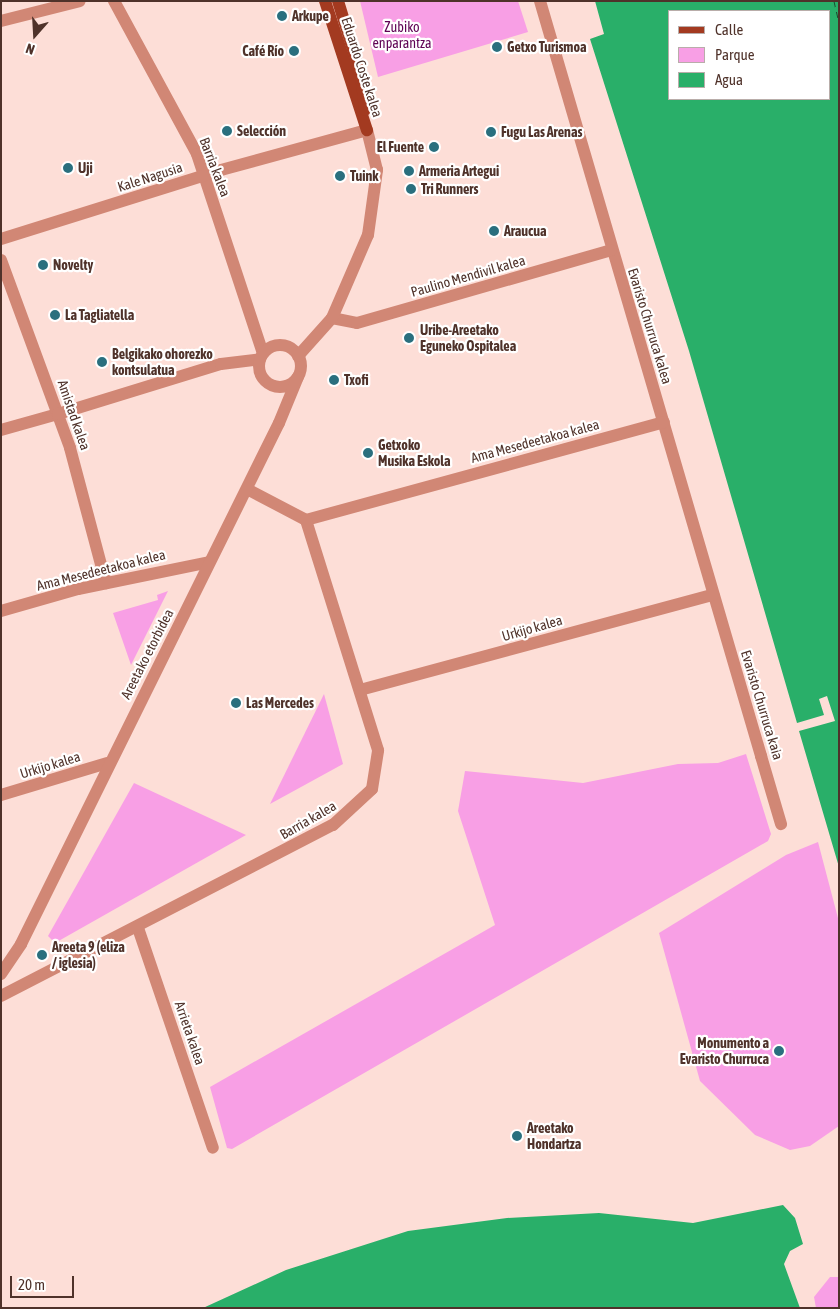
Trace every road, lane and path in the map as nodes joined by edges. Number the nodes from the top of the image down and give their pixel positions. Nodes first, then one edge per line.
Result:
1 (80, 1) edge
2 (114, 1) edge
3 (325, 1) edge
4 (338, 1) edge
5 (540, 1) edge
6 (1, 21) edge
7 (367, 130) junction
8 (205, 175) junction
9 (1, 239) edge
10 (611, 250) junction
11 (1, 260) edge
12 (332, 318) junction
13 (262, 356) junction
14 (298, 356) junction
15 (298, 376) junction
16 (58, 414) junction
17 (664, 422) junction
18 (1, 430) edge
19 (247, 489) junction
20 (306, 520) junction
21 (209, 562) junction
22 (106, 583) junction
23 (713, 594) junction
24 (1, 611) edge
25 (360, 690) junction
26 (107, 763) junction
27 (1, 795) edge
28 (781, 824) dead end
29 (138, 928) junction
30 (1, 974) edge
31 (1, 996) edge
32 (213, 1148) dead end

1 - 6 street
2 - 8 street, Barria kalea
3 - 7 main road, Eduardo Coste kalea
4 - 7 main road, Eduardo Coste kalea
5 - 10 street, Evaristo Churruca kalea
7 - 8 street, Kale Nagusia
7 - 12 street
8 - 9 street, Kale Nagusia
8 - 13 street, Barria kalea
10 - 12 street, Paulino Mendivil kalea
10 - 17 street, Evaristo Churruca kalea
11 - 16 street, Amistad kalea
12 - 14 street
13 - 14 street
13 - 15 street
13 - 16 street
14 - 15 street
15 - 19 street, Areetako etorbidea
16 - 18 street
16 - 22 street, Amistad kalea
17 - 20 street, Ama Mesedeetakoa kalea
17 - 23 street, Evaristo Churruca kalea
19 - 20 street
19 - 21 street, Areetako etorbidea
20 - 25 street, Barria kalea
21 - 22 street, Ama Mesedeetakoa kalea
21 - 26 street, Areetako etorbidea
22 - 24 street, Ama Mesedeetakoa kalea
23 - 25 street, Urkijo kalea
23 - 28 street, Evaristo Churruca kaia
25 - 29 street, Barria kalea
26 - 27 street, Urkijo kalea
26 - 30 street, Areetako etorbidea
29 - 31 street, Barria kalea
29 - 32 street, Arrieta kalea

